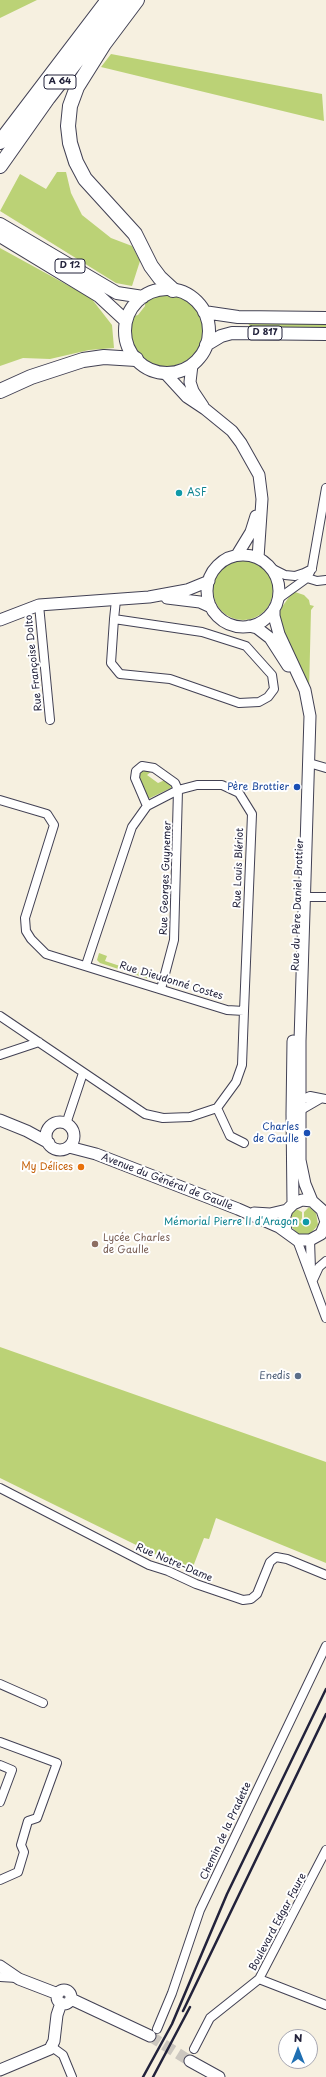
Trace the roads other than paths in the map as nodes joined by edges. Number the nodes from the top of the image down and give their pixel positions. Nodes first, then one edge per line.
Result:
1 (108, 0) edge
2 (124, 0) edge
3 (137, 0) edge
4 (0, 142) edge
5 (0, 166) edge
6 (1, 228) edge
7 (173, 290) junction
8 (143, 297) junction
9 (204, 312) junction
10 (326, 318) edge
11 (126, 321) junction
12 (326, 334) edge
13 (206, 345) junction
14 (136, 359) junction
15 (192, 364) junction
16 (165, 373) junction
17 (0, 391) edge
18 (204, 409) junction
19 (326, 488) edge
20 (262, 499) junction
21 (237, 555) junction
22 (258, 558) junction
23 (271, 568) junction
24 (312, 568) junction
25 (307, 578) junction
26 (326, 580) edge
27 (209, 581) junction
28 (149, 597) junction
29 (116, 600) junction
30 (276, 604) junction
31 (39, 605) junction
32 (211, 607) junction
33 (0, 620) edge
34 (114, 620) junction
35 (249, 626) junction
36 (50, 720) dead end
37 (309, 763) junction
38 (326, 768) edge
39 (178, 790) junction
40 (0, 800) edge
41 (146, 806) junction
42 (305, 897) junction
43 (326, 897) edge
44 (86, 965) junction
45 (161, 989) junction
46 (244, 1011) junction
47 (0, 1016) edge
48 (39, 1042) junction
49 (0, 1055) edge
50 (84, 1072) junction
51 (323, 1099) edge
52 (301, 1102) junction
53 (217, 1108) junction
54 (0, 1120) edge
55 (66, 1124) junction
56 (49, 1128) junction
57 (27, 1131) junction
58 (74, 1135) junction
59 (49, 1143) junction
60 (244, 1143) dead end
61 (69, 1147) junction
62 (96, 1154) junction
63 (312, 1201) junction
64 (290, 1207) junction
65 (238, 1210) junction
66 (326, 1222) edge
67 (286, 1231) junction
68 (297, 1240) junction
69 (317, 1240) edge
70 (326, 1261) edge
71 (313, 1283) junction
72 (325, 1314) edge
73 (0, 1488) edge
74 (326, 1575) edge
75 (326, 1646) edge
76 (0, 1684) edge
77 (43, 1703) dead end
78 (0, 1742) edge
79 (0, 1765) edge
80 (0, 1802) edge
81 (326, 1850) edge
82 (322, 1867) edge
83 (0, 1880) edge
84 (0, 1966) edge
85 (0, 1977) edge
86 (19, 1979) junction
87 (259, 1979) junction
88 (63, 1998) junction
89 (326, 2005) edge
90 (153, 2032) joint
91 (52, 2047) junction
92 (194, 2049) dead end
93 (190, 2060) tunnel mouth
94 (0, 2070) edge
95 (72, 2077) edge
96 (219, 2077) edge

1 - 4 highway, A 64
2 - 5 highway, A 64
3 - 7 highway
6 - 8 main road, D 12
6 - 11 main road, D 12
7 - 8 main road
7 - 9 main road
8 - 11 main road
9 - 10 main road, D 817
9 - 13 main road
11 - 14 main road
12 - 13 main road, D 817
13 - 15 main road
14 - 16 main road
14 - 17 highway
15 - 16 main road
15 - 18 main road
16 - 18 main road
18 - 20 main road
19 - 24 street
20 - 21 main road
20 - 22 main road
21 - 22 main road
21 - 27 main road
22 - 23 main road
23 - 24 street
23 - 30 main road
24 - 25 street
25 - 26 street
25 - 30 street
27 - 28 main road
27 - 32 main road
28 - 29 main road
28 - 32 main road
29 - 31 main road
29 - 34 street
30 - 35 main road
30 - 37 main road, Rue du Père Daniel Brottier
31 - 33 main road
31 - 36 street, Rue Françoise Dolto
32 - 35 main road
34 - 34 street
35 - 52 main road, Rue du Père Daniel Brottier
37 - 38 street
37 - 42 main road, Rue du Père Daniel Brottier
39 - 41 street, Rue Louis Blériot
39 - 41 street
39 - 45 street, Rue Georges Guynemer
39 - 46 street, Rue Louis Blériot
40 - 44 street, Rue Dieudonné Costes
41 - 44 street, Rue Louis Blériot
42 - 43 street
42 - 52 main road, Rue du Père Daniel Brottier
44 - 45 street, Rue Dieudonné Costes
45 - 46 street, Rue Dieudonné Costes
46 - 53 street
47 - 48 street
48 - 49 street
48 - 50 street
50 - 53 street
50 - 55 street
51 - 52 street
51 - 52 street
52 - 63 main road, Rue du Père Daniel Brottier
52 - 64 main road, Rue du Père Daniel Brottier
53 - 60 street
54 - 57 main road
55 - 56 main road
55 - 58 main road
56 - 57 main road
56 - 59 main road
57 - 59 main road
58 - 61 main road
58 - 62 main road, Avenue du Général de Gaulle
59 - 61 main road
61 - 62 main road, Avenue du Général de Gaulle
62 - 65 main road, Avenue du Général de Gaulle
63 - 64 main road
63 - 66 main road
64 - 65 main road
64 - 67 main road
65 - 67 main road
66 - 69 main road
67 - 68 main road
68 - 69 main road
68 - 71 street
69 - 71 street
70 - 71 street
71 - 72 street
73 - 74 street, Rue Notre-Dame
75 - 90 street, Chemin de la Pradette
76 - 77 street
78 - 83 street
79 - 80 street
81 - 82 street, Boulevard Edgar Faure
82 - 87 street, Boulevard Edgar Faure
84 - 86 main road
85 - 86 street
86 - 88 main road
87 - 89 street
87 - 92 street, Boulevard Edgar Faure
88 - 90 main road
88 - 91 main road
91 - 94 main road
91 - 95 street
93 - 96 main road

